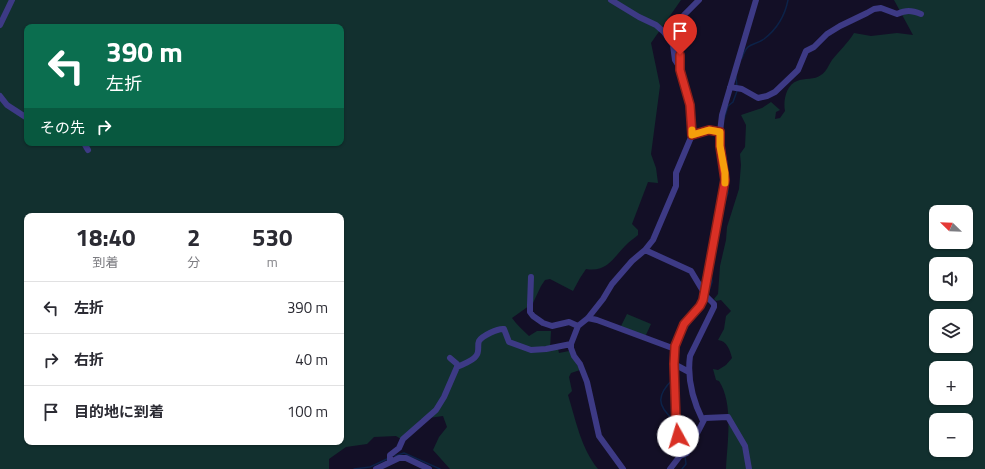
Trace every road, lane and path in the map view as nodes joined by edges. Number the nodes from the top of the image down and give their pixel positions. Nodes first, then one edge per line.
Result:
1 (12, 0) edge
2 (611, 0) edge
3 (699, 0) edge
4 (756, 0) edge
5 (921, 14) dead end
6 (0, 26) edge
7 (680, 70) junction
8 (735, 88) junction
9 (0, 96) edge
10 (24, 116) edge
11 (720, 132) junction
12 (692, 135) junction
13 (86, 146) edge
14 (88, 150) dead end
15 (645, 250) junction
16 (531, 277) dead end
17 (707, 296) junction
18 (588, 318) junction
19 (578, 326) junction
20 (571, 344) junction
21 (674, 349) junction
22 (450, 358) dead end
23 (677, 365) junction
24 (457, 367) junction
25 (688, 372) junction
26 (703, 421) junction
27 (683, 455) junction
28 (390, 462) junction
29 (376, 469) edge
30 (429, 469) edge
31 (623, 469) edge
32 (670, 469) edge
33 (749, 469) edge

1 - 6 street
2 - 7 street
3 - 7 street
4 - 8 street
5 - 8 street
7 - 12 street
8 - 11 street
9 - 10 street
11 - 12 street
11 - 17 street
12 - 15 street
13 - 14 street
15 - 17 street
15 - 18 street
16 - 19 street
17 - 21 street
17 - 25 street
18 - 19 street
18 - 21 street
19 - 20 street
20 - 24 street
20 - 31 street
21 - 23 street
22 - 24 street
23 - 25 street
23 - 27 street
24 - 28 street
25 - 26 street
26 - 27 street
26 - 33 street
27 - 32 street
28 - 29 street
28 - 30 street

